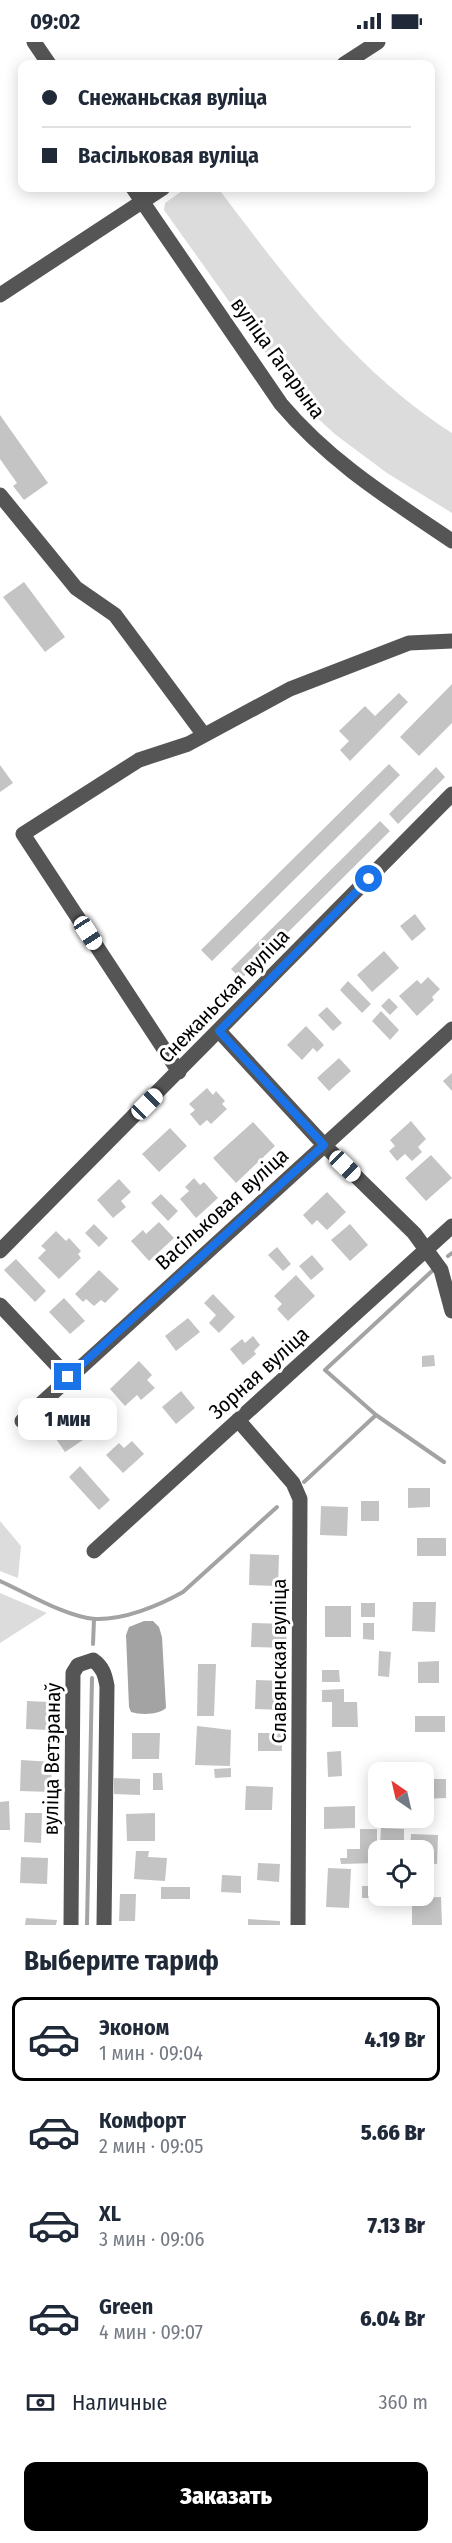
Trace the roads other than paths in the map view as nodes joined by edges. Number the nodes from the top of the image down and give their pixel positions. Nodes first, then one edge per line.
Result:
1 (34, 42) edge
2 (378, 42) edge
3 (46, 60) edge
4 (351, 60) edge
5 (136, 192) edge
6 (158, 192) edge
7 (143, 202) junction
8 (0, 295) edge
9 (0, 495) edge
10 (452, 541) edge
11 (452, 641) edge
12 (204, 735) junction
13 (452, 794) edge
14 (452, 1029) edge
15 (219, 1031) junction
16 (179, 1072) junction
17 (324, 1145) junction
18 (452, 1226) edge
19 (425, 1250) junction
20 (0, 1251) edge
21 (0, 1305) edge
22 (452, 1311) edge
23 (68, 1377) junction
24 (238, 1420) junction
25 (22, 1421) dead end
26 (94, 1551) dead end
27 (71, 1925) edge
28 (105, 1925) edge
29 (298, 1925) edge

1 - 3 street
2 - 4 street
5 - 7 street, вуліца Гагарына
6 - 7 street
7 - 8 street
7 - 10 street, вуліца Гагарына
9 - 12 street
11 - 12 street
12 - 16 street
13 - 15 street, Снежаньская вуліца
14 - 17 street, Васільковая вуліца
15 - 16 street, Снежаньская вуліца
15 - 17 street
16 - 20 street, Снежаньская вуліца
17 - 19 street
17 - 23 street, Васільковая вуліца
18 - 19 street, Зорная вуліца
19 - 22 street
19 - 24 street, Зорная вуліца
21 - 23 street
23 - 25 street, Васільковая вуліца
24 - 26 street, Зорная вуліца
24 - 29 street, Славянская вуліца
27 - 28 street, вуліца Ветэранаў

